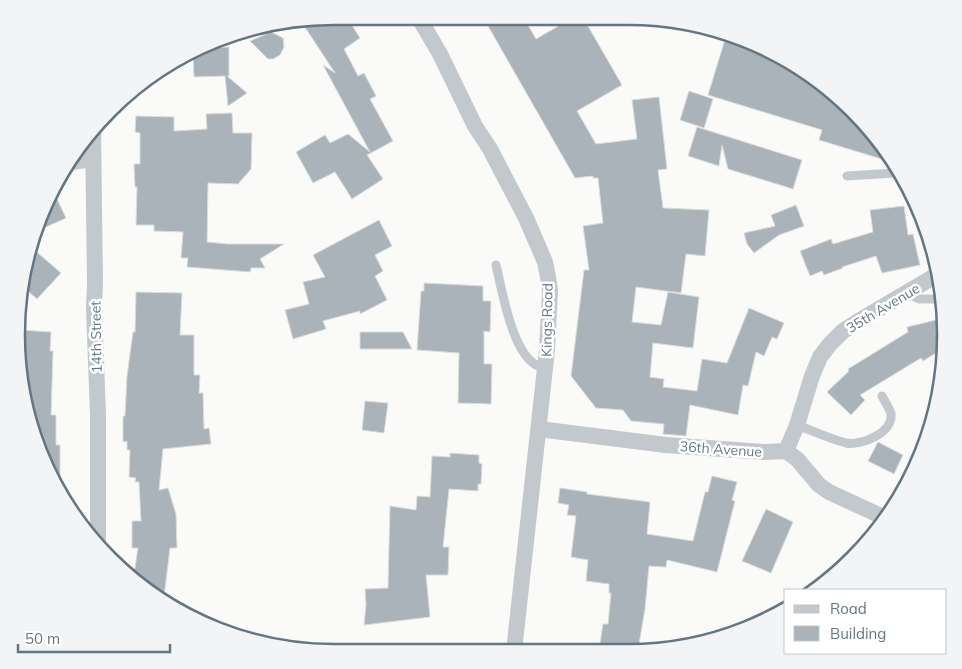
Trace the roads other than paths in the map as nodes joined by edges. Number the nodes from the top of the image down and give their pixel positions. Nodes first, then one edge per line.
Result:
1 (423, 25) edge
2 (93, 142) edge
3 (92, 159) junction
4 (78, 161) edge
5 (892, 173) edge
6 (847, 176) dead end
7 (496, 265) dead end
8 (932, 278) edge
9 (907, 293) junction
10 (934, 299) edge
11 (545, 370) junction
12 (882, 396) dead end
13 (798, 425) junction
14 (539, 429) junction
15 (786, 451) junction
16 (879, 515) edge
17 (98, 534) edge
18 (515, 644) edge

1 - 11 street, Kings Road
2 - 3 street, 14th Street
3 - 4 street
3 - 17 street, 14th Street
5 - 6 lane
7 - 11 lane
8 - 9 street, 35th Avenue
9 - 10 lane
9 - 13 street, 35th Avenue
11 - 14 street, Kings Road
12 - 13 lane
13 - 15 street, 35th Avenue
14 - 15 street, 36th Avenue
14 - 18 street, Kings Road
15 - 16 street

